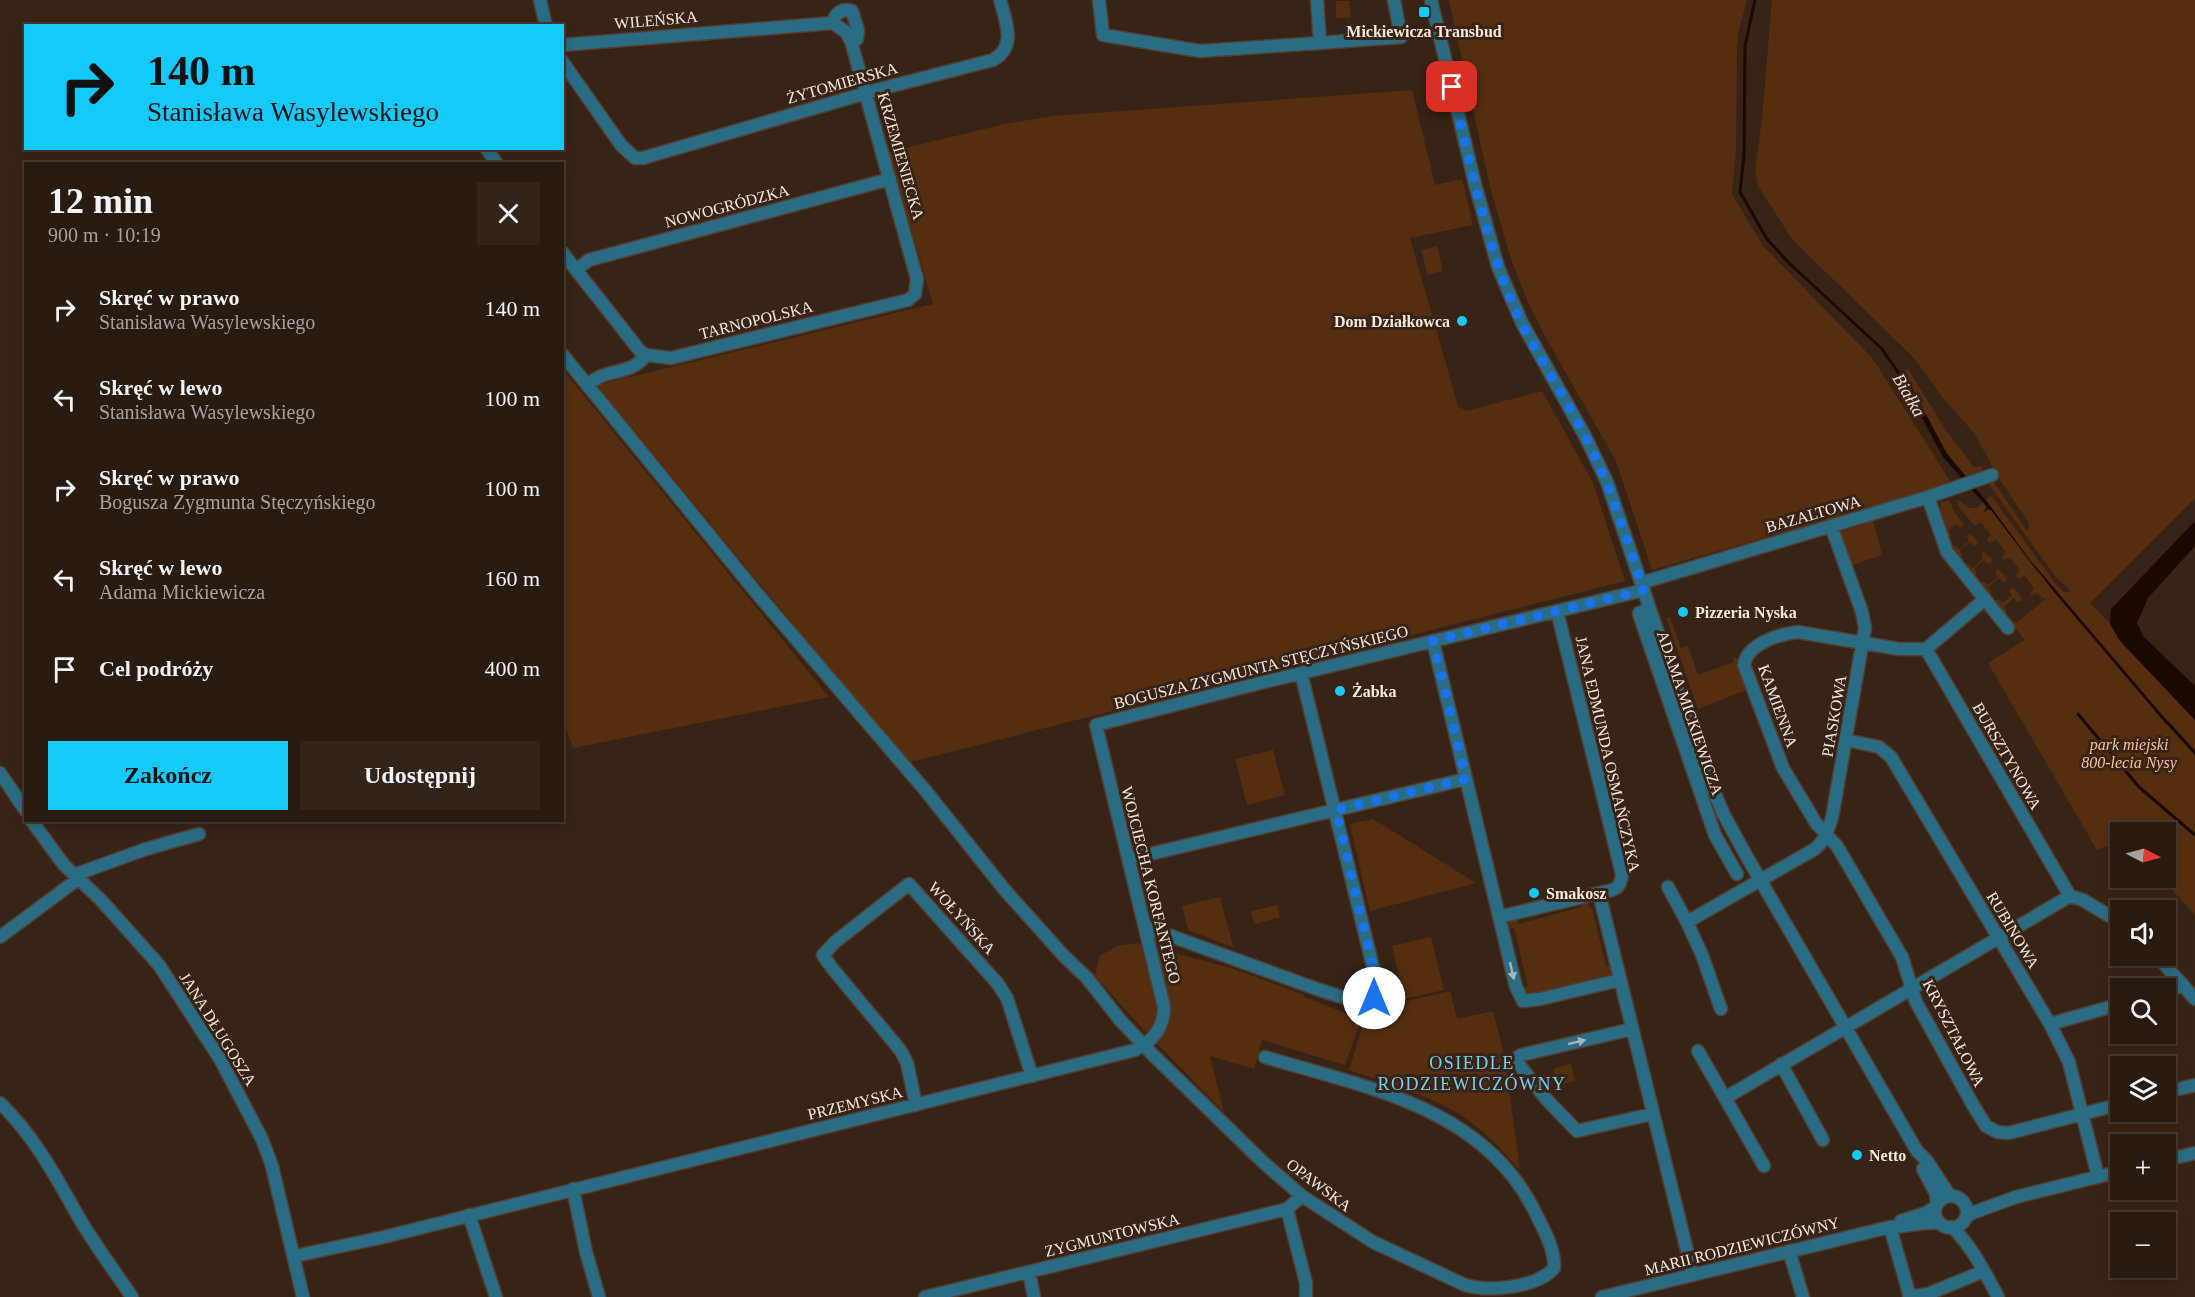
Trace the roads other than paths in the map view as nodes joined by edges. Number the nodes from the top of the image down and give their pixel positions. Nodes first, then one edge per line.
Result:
1 (540, 0) edge
2 (1000, 0) edge
3 (1099, 0) edge
4 (1317, 0) edge
5 (1394, 0) edge
6 (1431, 0) edge
7 (833, 23) junction
8 (546, 24) edge
9 (851, 41) junction
10 (1320, 43) junction
11 (564, 45) edge
12 (564, 64) edge
13 (866, 93) junction
14 (890, 179) junction
15 (564, 256) edge
16 (576, 270) junction
17 (916, 271) joint
18 (646, 355) junction
19 (564, 356) edge
20 (588, 385) junction
21 (1992, 475) dead end
22 (1928, 497) junction
23 (1831, 526) junction
24 (1642, 587) junction
25 (1984, 599) junction
26 (1650, 609) junction
27 (1557, 611) junction
28 (2008, 628) dead end
29 (1433, 641) junction
30 (1864, 642) junction
31 (1926, 649) junction
32 (1301, 674) junction
33 (1096, 726) joint
34 (1846, 740) junction
35 (0, 773) edge
36 (1466, 779) junction
37 (24, 808) edge
38 (1336, 810) junction
39 (32, 822) edge
40 (1731, 827) junction
41 (199, 834) dead end
42 (1715, 835) junction
43 (1826, 835) junction
44 (1129, 859) junction
45 (1737, 874) dead end
46 (76, 877) junction
47 (1761, 880) junction
48 (1668, 887) dead end
49 (1599, 893) junction
50 (2070, 896) junction
51 (1499, 915) junction
52 (2110, 916) edge
53 (1688, 922) junction
54 (1146, 927) junction
55 (0, 937) edge
56 (1998, 937) junction
57 (2166, 966) edge
58 (1620, 980) junction
59 (2183, 985) junction
60 (2176, 988) edge
61 (1911, 989) junction
62 (2195, 999) edge
63 (2110, 1007) edge
64 (1721, 1009) dead end
65 (2050, 1024) junction
66 (1845, 1026) junction
67 (1632, 1029) junction
68 (1144, 1045) junction
69 (1698, 1051) dead end
70 (1265, 1057) dead end
71 (1781, 1064) junction
72 (1032, 1076) junction
73 (2195, 1085) edge
74 (2176, 1090) edge
75 (1725, 1098) junction
76 (0, 1103) edge
77 (916, 1105) junction
78 (2110, 1107) edge
79 (2083, 1113) junction
80 (1652, 1114) junction
81 (1823, 1140) dead end
82 (1917, 1151) junction
83 (2195, 1153) edge
84 (2176, 1158) edge
85 (1764, 1166) dead end
86 (2110, 1174) edge
87 (2098, 1177) junction
88 (573, 1189) junction
89 (1302, 1196) junction
90 (1950, 1196) junction
91 (2016, 1197) junction
92 (1963, 1202) junction
93 (1936, 1206) junction
94 (1287, 1209) junction
95 (469, 1215) junction
96 (1965, 1219) junction
97 (1940, 1222) junction
98 (1890, 1227) junction
99 (1952, 1227) junction
100 (1789, 1251) junction
101 (295, 1256) junction
102 (1984, 1271) junction
103 (1029, 1272) junction
104 (1693, 1275) junction
105 (1511, 1292) edge
106 (1630, 1293) edge
107 (132, 1297) edge
108 (303, 1297) edge
109 (496, 1297) edge
110 (599, 1297) edge
111 (925, 1297) edge
112 (1034, 1297) edge
113 (1306, 1297) edge
114 (1605, 1297) edge
115 (1803, 1297) edge
116 (1909, 1297) edge
117 (1998, 1297) edge

1 - 8 street
2 - 13 street, ŻYTOMIERSKA
3 - 10 street
4 - 10 street
5 - 10 street
6 - 24 street, ADAMA MICKIEWICZA
7 - 9 street
7 - 9 street, KRZEMIENIECKA
7 - 11 street, WILEŃSKA
9 - 13 street, KRZEMIENIECKA
12 - 13 street, ŻYTOMIERSKA
13 - 14 street, KRZEMIENIECKA
14 - 16 street, NOWOGRÓDZKA
14 - 17 street, KRZEMIENIECKA
15 - 16 street
16 - 18 street
17 - 18 street, TARNOPOLSKA
18 - 20 street
19 - 20 street, OPAWSKA
20 - 68 street, OPAWSKA
21 - 22 street, BAZALTOWA
22 - 23 street, BAZALTOWA
22 - 25 street
23 - 24 street, BAZALTOWA
23 - 30 street, PIASKOWA
24 - 26 street, ADAMA MICKIEWICZA
24 - 27 street, BOGUSZA ZYGMUNTA STĘCZYŃSKIEGO
25 - 28 street
25 - 31 street
26 - 40 street, ADAMA MICKIEWICZA
26 - 42 street, ADAMA MICKIEWICZA
27 - 29 street, BOGUSZA ZYGMUNTA STĘCZYŃSKIEGO
27 - 49 street, JANA EDMUNDA OSMAŃCZYKA
29 - 32 street, BOGUSZA ZYGMUNTA STĘCZYŃSKIEGO
29 - 36 street
30 - 31 street, KAMIENNA
30 - 34 street, PIASKOWA
30 - 43 street, KAMIENNA
31 - 50 street, BURSZTYNOWA
32 - 33 street, BOGUSZA ZYGMUNTA STĘCZYŃSKIEGO
32 - 38 street
33 - 44 street, WOJCIECHA KORFANTEGO
34 - 43 street, PIASKOWA
34 - 56 street, RUBINOWA
35 - 37 street
36 - 38 street
36 - 51 street
38 - 44 street
38 - 54 street
39 - 46 street, JANA DŁUGOSZA
40 - 42 street
40 - 47 street, ADAMA MICKIEWICZA
41 - 46 street
42 - 45 street, ADAMA MICKIEWICZA
43 - 47 street
43 - 61 street, KRYSZTAŁOWA
44 - 54 street, WOJCIECHA KORFANTEGO
46 - 55 street
46 - 101 street, JANA DŁUGOSZA
47 - 53 street
47 - 66 street, ADAMA MICKIEWICZA
48 - 53 street
49 - 51 street
49 - 58 street
50 - 52 street
50 - 56 street
51 -> 58 street
53 - 64 street
54 - 68 street, WOJCIECHA KORFANTEGO
56 - 61 street
56 - 65 street, RUBINOWA
57 - 59 street
58 - 67 street
59 - 60 street
59 - 62 street
61 - 66 street
61 - 79 street, KRYSZTAŁOWA
63 - 65 street
65 - 79 street, RUBINOWA
66 - 71 street
66 - 82 street, ADAMA MICKIEWICZA
67 - 80 street
80 -> 67 street
68 - 72 street, PRZEMYSKA
68 - 89 street, OPAWSKA
69 - 75 street
70 - 105 street, OPAWSKA
71 - 75 street
71 - 81 street
72 - 77 street, PRZEMYSKA
72 - 77 street, WOŁYŃSKA
73 - 74 street
75 - 85 street
76 - 107 street
77 - 88 street, PRZEMYSKA
78 - 79 street, KRYSZTAŁOWA
79 - 87 street, RUBINOWA
80 - 104 street
82 - 90 street, ADAMA MICKIEWICZA
82 - 93 street, ADAMA MICKIEWICZA
83 - 84 street
86 - 87 street
87 - 91 street
88 - 95 street, PRZEMYSKA
88 - 110 street
89 - 94 street, ZYGMUNTOWSKA
89 - 105 street, OPAWSKA
90 - 92 street
90 - 93 street
91 - 92 street
91 - 96 street
92 - 96 street
93 - 97 street
93 - 98 street, MARII RODZIEWICZÓWNY
94 - 103 street, ZYGMUNTOWSKA
94 - 113 street
95 - 101 street, PRZEMYSKA
95 - 109 street
96 - 99 street
96 - 102 street
97 - 98 street, MARII RODZIEWICZÓWNY
97 - 99 street
98 - 100 street, MARII RODZIEWICZÓWNY
98 - 116 street
99 - 102 street
100 - 104 street, MARII RODZIEWICZÓWNY
100 - 115 street
101 - 108 street, JANA DŁUGOSZA
102 - 116 street
102 - 117 street
103 - 111 street, ZYGMUNTOWSKA
103 - 112 street
104 - 106 street, MARII RODZIEWICZÓWNY
106 - 114 street, MARII RODZIEWICZÓWNY

